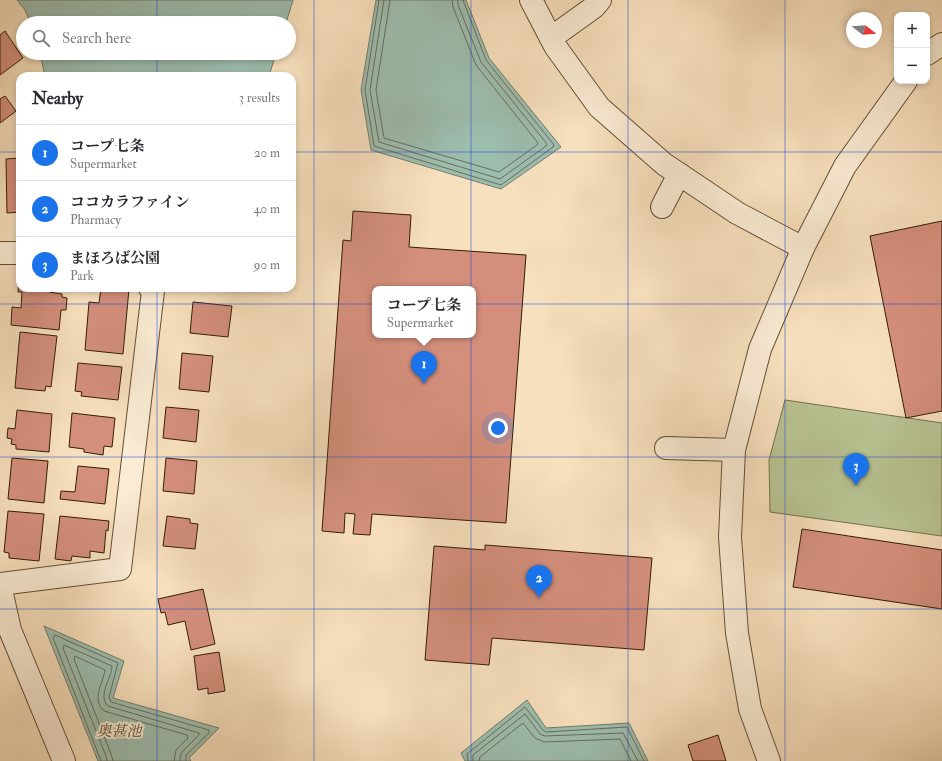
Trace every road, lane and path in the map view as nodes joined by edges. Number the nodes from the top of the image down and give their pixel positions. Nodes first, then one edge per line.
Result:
1 (532, 0) edge
2 (600, 0) edge
3 (551, 38) junction
4 (942, 44) edge
5 (930, 52) edge
6 (904, 84) edge
7 (674, 171) junction
8 (657, 203) dead end
9 (803, 248) junction
10 (16, 252) edge
11 (0, 253) edge
12 (152, 292) edge
13 (666, 448) dead end
14 (734, 450) junction
15 (0, 585) edge
16 (64, 761) edge
17 (769, 761) edge

1 - 3 street
2 - 3 street
3 - 7 street
4 - 5 street
6 - 9 street
7 - 8 street
7 - 9 street
9 - 14 street
10 - 11 street
12 - 15 street
13 - 14 street
14 - 17 street
15 - 16 street

